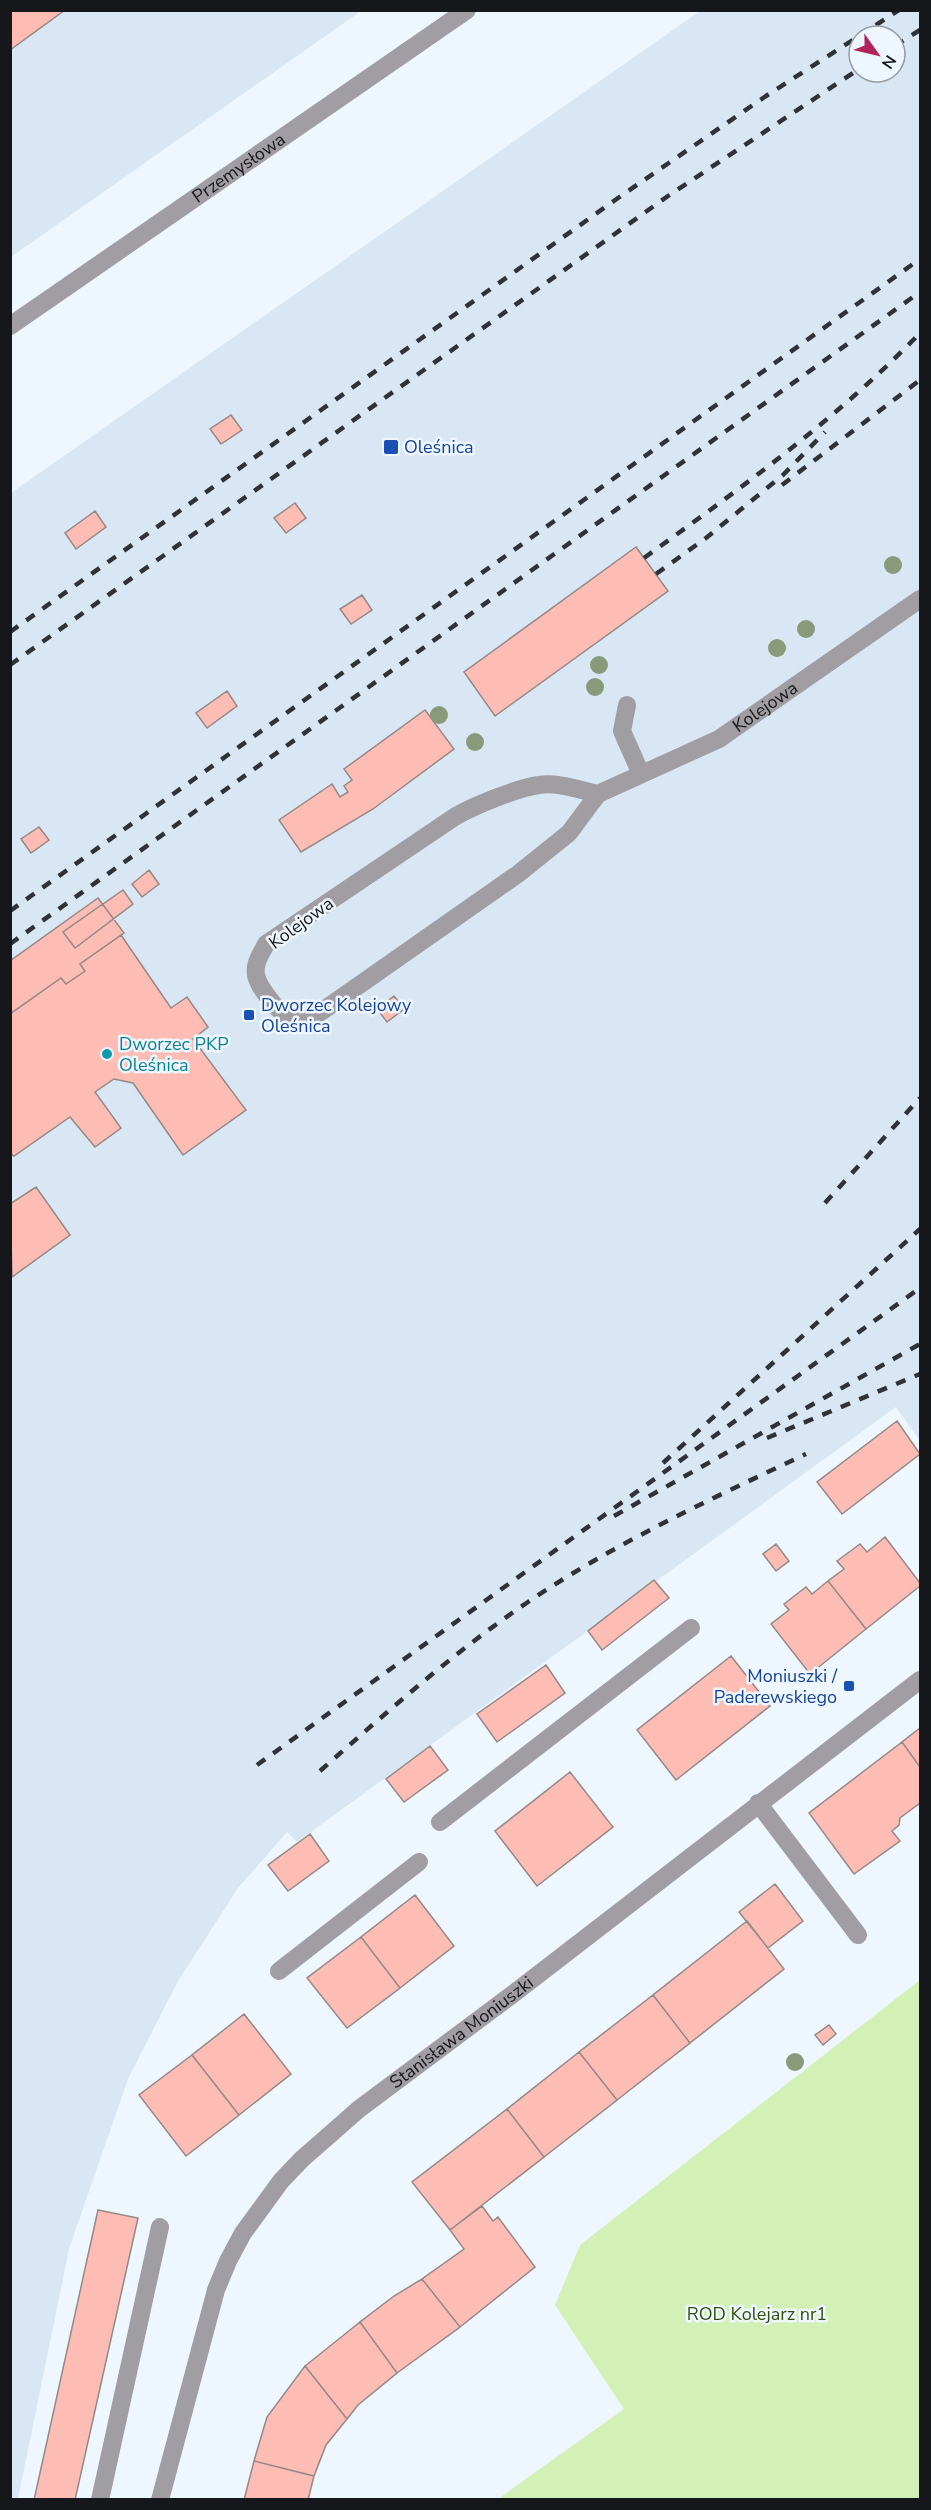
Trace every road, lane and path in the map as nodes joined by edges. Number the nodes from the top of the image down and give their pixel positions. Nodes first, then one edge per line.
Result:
1 (467, 10) edge
2 (10, 326) edge
3 (921, 599) edge
4 (627, 705) dead end
5 (641, 774) junction
6 (598, 794) junction
7 (691, 1628) dead end
8 (921, 1680) edge
9 (758, 1803) junction
10 (440, 1822) dead end
11 (419, 1862) dead end
12 (858, 1935) dead end
13 (279, 1971) dead end
14 (160, 2227) dead end
15 (100, 2499) edge
16 (160, 2499) edge

1 - 2 street, Przemysłowa
3 - 5 street, Kolejowa
4 - 5 street
5 - 6 street, Kolejowa
6 - 6 street, Kolejowa
7 - 10 street
8 - 9 street, Stanisława Moniuszki
9 - 12 street
9 - 16 street, Stanisława Moniuszki
11 - 13 street
14 - 15 street

